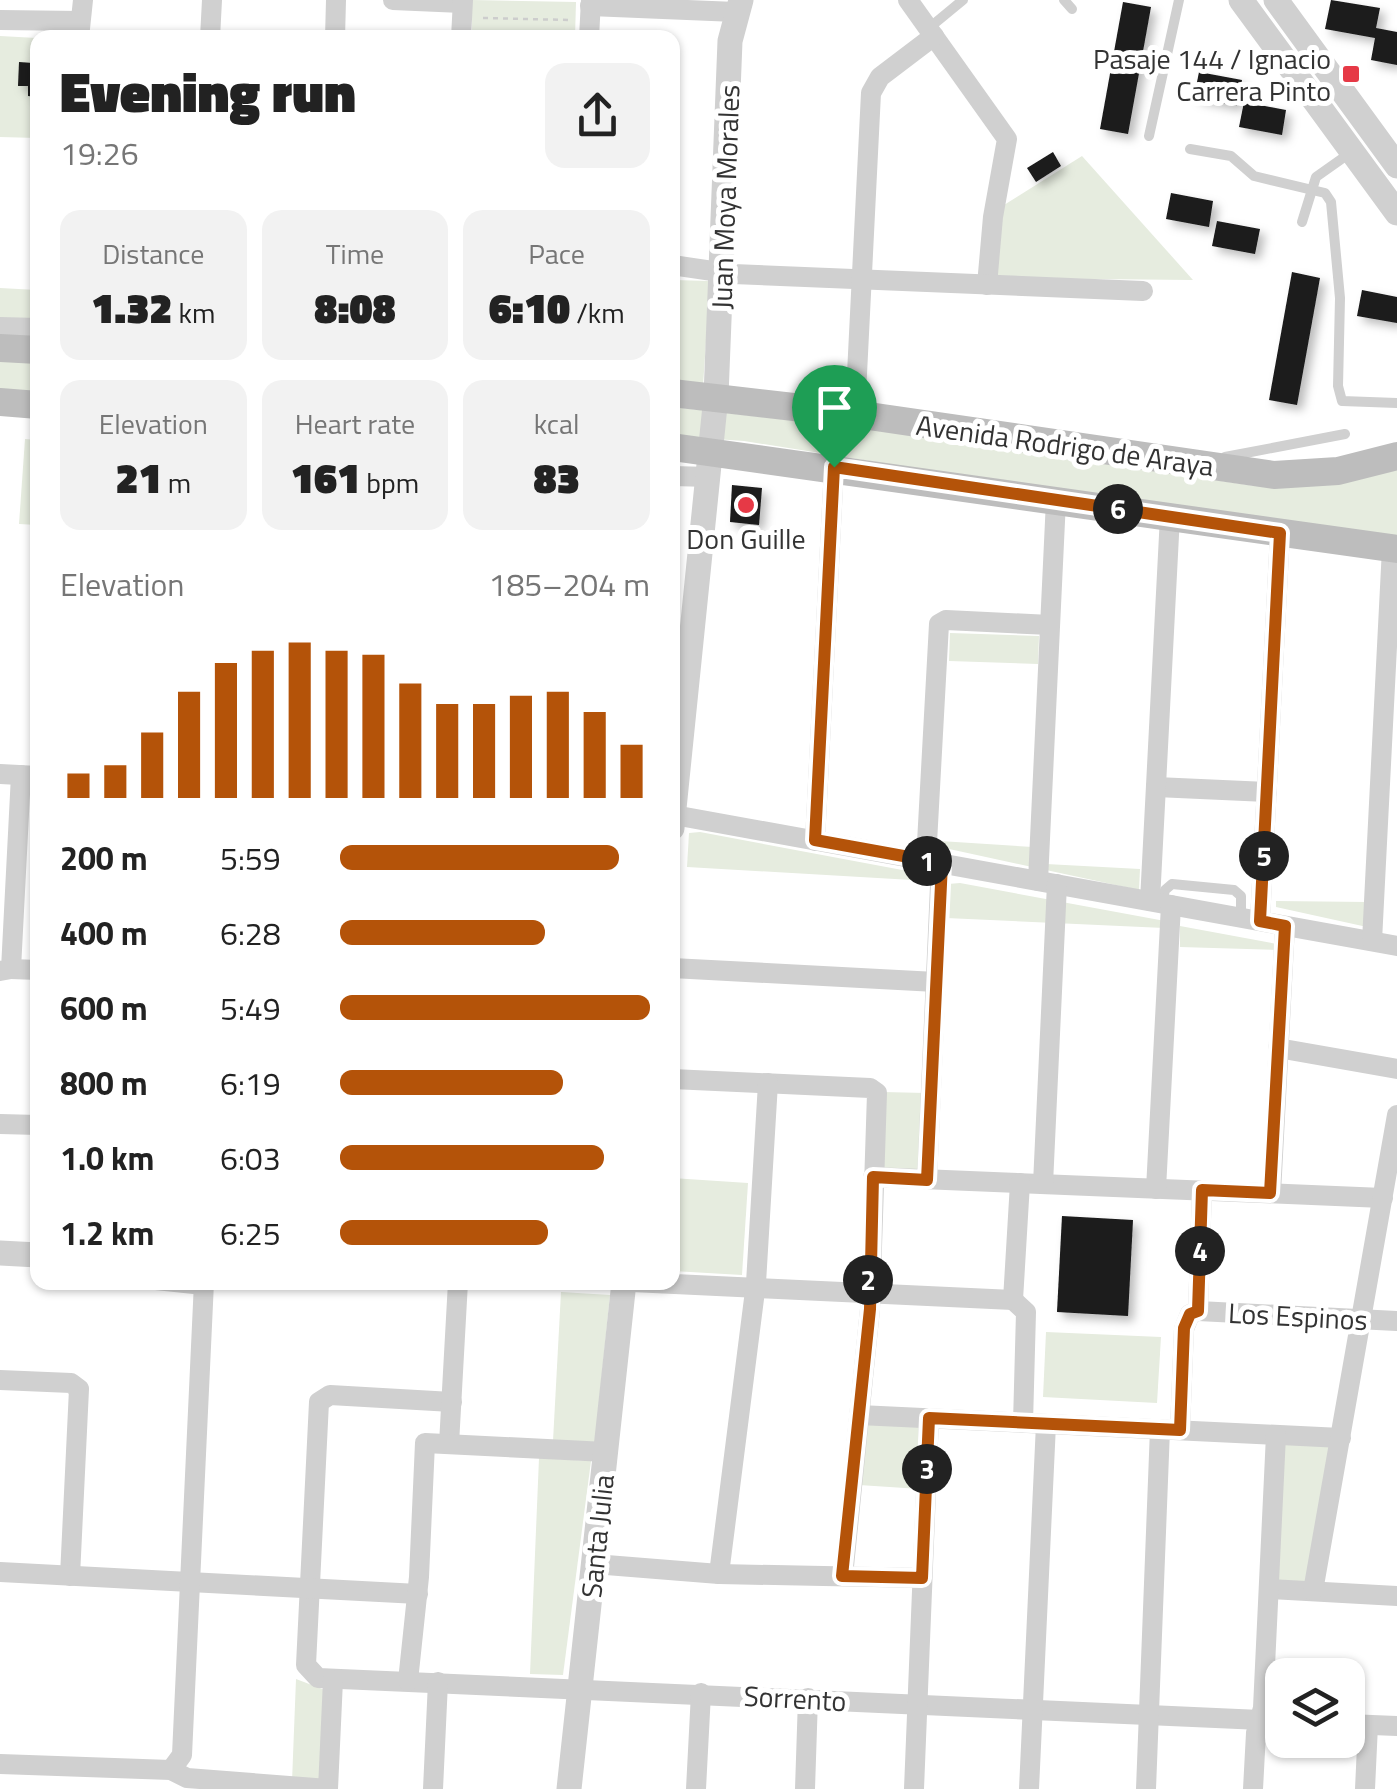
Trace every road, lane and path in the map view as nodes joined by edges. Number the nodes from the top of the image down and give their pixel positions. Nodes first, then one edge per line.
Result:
1 (212, 0) edge
2 (336, 0) edge
3 (393, 0) edge
4 (908, 0) edge
5 (963, 0) edge
6 (1180, 0) edge
7 (1276, 0) edge
8 (1247, 2) edge
9 (738, 6) edge
10 (462, 15) edge
11 (590, 16) edge
12 (81, 19) edge
13 (0, 20) edge
14 (210, 30) edge
15 (335, 30) edge
16 (931, 32) junction
17 (1149, 136) dead end
18 (1190, 148) dead end
19 (1352, 152) junction
20 (1394, 154) edge
21 (1312, 189) junction
22 (1397, 213) edge
23 (1302, 222) dead end
24 (680, 266) edge
25 (722, 272) junction
26 (861, 280) junction
27 (987, 285) junction
28 (1143, 292) dead end
29 (0, 327) edge
30 (30, 328) edge
31 (0, 348) edge
32 (30, 350) edge
33 (680, 394) edge
34 (716, 396) junction
35 (0, 402) edge
36 (1397, 402) edge
37 (30, 404) edge
38 (855, 414) junction
39 (1344, 434) dead end
40 (680, 449) edge
41 (1397, 456) edge
42 (1180, 462) junction
43 (711, 463) junction
44 (834, 467) junction
45 (680, 473) edge
46 (1056, 500) junction
47 (1170, 516) junction
48 (1280, 533) junction
49 (1395, 549) edge
50 (1050, 625) junction
51 (1391, 703) edge
52 (680, 753) edge
53 (19, 775) edge
54 (1156, 787) junction
55 (1267, 792) junction
56 (680, 810) edge
57 (1388, 816) edge
58 (815, 840) junction
59 (934, 862) junction
60 (1047, 883) junction
61 (1161, 903) junction
62 (1251, 920) junction
63 (1285, 926) junction
64 (1372, 942) junction
65 (1397, 946) edge
66 (680, 968) edge
67 (6, 970) edge
68 (936, 982) junction
69 (1278, 1048) junction
70 (1397, 1069) edge
71 (680, 1079) edge
72 (768, 1083) junction
73 (1397, 1115) edge
74 (0, 1124) edge
75 (30, 1126) edge
76 (873, 1177) junction
77 (927, 1180) junction
78 (1020, 1183) junction
79 (1043, 1184) junction
80 (1156, 1189) junction
81 (1202, 1190) junction
82 (1270, 1193) junction
83 (1382, 1198) junction
84 (0, 1253) edge
85 (30, 1255) edge
86 (680, 1284) edge
87 (752, 1288) junction
88 (204, 1290) edge
89 (458, 1290) edge
90 (623, 1290) edge
91 (869, 1294) junction
92 (1013, 1300) junction
93 (1198, 1311) junction
94 (1361, 1319) junction
95 (1397, 1320) edge
96 (0, 1380) edge
97 (452, 1402) junction
98 (860, 1416) junction
99 (929, 1418) junction
100 (1023, 1423) junction
101 (1046, 1424) junction
102 (1170, 1430) junction
103 (1276, 1434) junction
104 (1341, 1438) junction
105 (449, 1444) junction
106 (606, 1452) junction
107 (594, 1564) junction
108 (0, 1572) edge
109 (719, 1574) junction
110 (70, 1576) junction
111 (842, 1576) junction
112 (922, 1578) junction
113 (190, 1582) junction
114 (310, 1588) junction
115 (1269, 1589) junction
116 (1314, 1591) junction
117 (418, 1594) junction
118 (1397, 1596) edge
119 (333, 1680) junction
120 (408, 1681) junction
121 (438, 1682) junction
122 (581, 1688) junction
123 (701, 1693) junction
124 (808, 1698) junction
125 (918, 1704) junction
126 (1033, 1709) junction
127 (1148, 1714) junction
128 (1260, 1720) junction
129 (1265, 1720) edge
130 (1365, 1725) edge
131 (1397, 1726) edge
132 (1362, 1758) edge
133 (0, 1764) edge
134 (171, 1770) junction
135 (328, 1789) edge
136 (433, 1789) edge
137 (569, 1789) edge
138 (696, 1789) edge
139 (805, 1789) edge
140 (914, 1789) edge
141 (1029, 1789) edge
142 (1146, 1789) edge
143 (1253, 1789) edge
144 (1365, 1789) edge

1 - 14 street
2 - 15 street
3 - 10 street
4 - 16 street
5 - 16 lane
6 - 17 lane
7 - 20 street
8 - 19 street
9 - 11 street
9 - 25 street, Juan Moya Morales
10 - 11 path
12 - 13 street
16 - 26 street
16 - 27 street
18 - 21 lane
19 - 21 lane
19 - 22 street
21 - 23 lane
21 - 36 lane
24 - 25 street
25 - 26 street
25 - 34 street, Juan Moya Morales
26 - 27 street
26 - 38 street
27 - 28 street
29 - 30 street
31 - 32 main road
33 - 34 main road, Avenida Rodrigo de Araya
34 - 38 main road, Avenida Rodrigo de Araya
34 - 43 street
35 - 37 main road
38 - 42 main road, Avenida Rodrigo de Araya
39 - 42 lane
40 - 43 main road, Avenida Rodrigo de Araya
41 - 42 main road, Avenida Rodrigo de Araya
43 - 44 main road, Avenida Rodrigo de Araya
43 - 45 street
43 - 52 street
44 - 46 main road, Avenida Rodrigo de Araya
44 - 58 street
46 - 47 main road, Avenida Rodrigo de Araya
46 - 50 street
47 - 48 main road, Avenida Rodrigo de Araya
47 - 54 street
48 - 49 main road, Avenida Rodrigo de Araya
48 - 55 street
49 - 51 street
50 - 59 street
50 - 60 street
51 - 57 street
53 - 67 street
54 - 55 street
54 - 61 street
55 - 62 street
56 - 58 street
57 - 64 street
58 - 59 street
59 - 60 street
59 - 68 street
60 - 61 street
60 - 79 street
61 - 62 street
61 - 80 street
62 - 63 street
63 - 64 street
63 - 69 street
64 - 65 street
66 - 68 street
68 - 77 street
69 - 70 street
69 - 82 street
71 - 72 street
72 - 76 street
72 - 87 street
73 - 83 street
74 - 75 street
76 - 77 street
76 - 91 street
77 - 78 street
78 - 79 street
78 - 92 street
79 - 80 street
80 - 81 street
81 - 82 street
81 - 93 street
82 - 83 street
83 - 94 street
84 - 85 street
86 - 87 street
87 - 91 street
87 - 109 street
88 - 113 street
89 - 97 street
90 - 106 street, Santa Julia
91 - 92 street
91 - 98 street
92 - 100 street
93 - 94 street, Los Espinos
93 - 102 street
94 - 95 street, Los Espinos
94 - 104 street
96 - 110 street
97 - 105 street
97 - 114 street
98 - 99 street
98 - 111 street
99 - 100 street
99 - 112 street
100 - 101 street
101 - 102 street
101 - 126 street
102 - 103 street
102 - 127 street
103 - 104 street
103 - 115 street
104 - 116 street
105 - 106 street
105 - 117 street
106 - 107 street, Santa Julia
107 - 109 street
107 - 122 street, Santa Julia
108 - 110 street
109 - 111 street
110 - 113 street
111 - 112 street
112 - 125 street
113 - 114 street
113 - 134 street
114 - 117 street
114 - 119 street, Sorrento
115 - 116 street
115 - 128 street
116 - 118 street
117 - 120 street
119 - 120 street, Sorrento
119 - 135 street
120 - 121 street, Sorrento
121 - 122 street, Sorrento
121 - 136 street
122 - 123 street, Sorrento
122 - 137 street, Santa Julia
123 - 124 street, Sorrento
123 - 138 street
124 - 125 street, Sorrento
124 - 139 street
125 - 126 street, Sorrento
125 - 140 street
126 - 127 street, Sorrento
126 - 141 street
127 - 128 street, Sorrento
127 - 142 street
128 - 129 street, Sorrento
128 - 143 street
130 - 131 street
132 - 144 street
133 - 134 street
134 - 135 street

